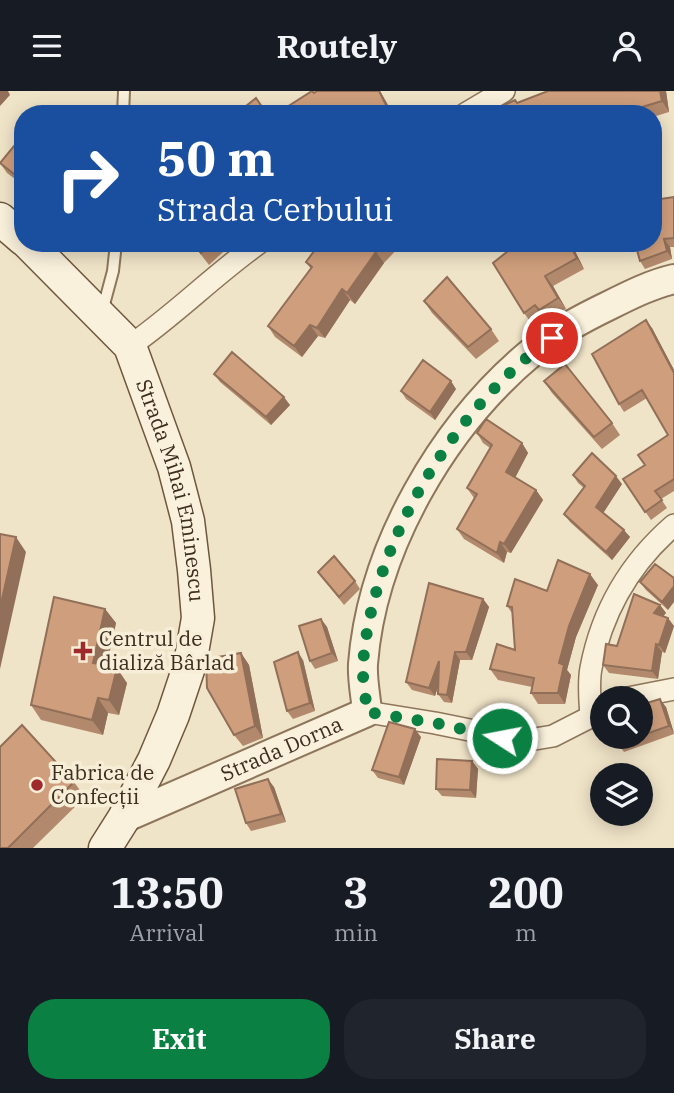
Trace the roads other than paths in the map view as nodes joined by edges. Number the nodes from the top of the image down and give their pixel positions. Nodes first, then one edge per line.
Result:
1 (499, 92) edge
2 (479, 105) edge
3 (0, 219) edge
4 (14, 231) edge
5 (37, 252) edge
6 (116, 252) edge
7 (248, 252) edge
8 (674, 279) edge
9 (101, 316) junction
10 (131, 346) junction
11 (674, 525) edge
12 (592, 686) edge
13 (674, 689) edge
14 (653, 693) edge
15 (367, 712) junction
16 (590, 717) edge
17 (124, 818) junction
18 (105, 848) edge

1 - 2 street
3 - 4 main road
5 - 9 main road, Strada Mihai Eminescu
6 - 9 lane
7 - 10 street
8 - 15 street
9 - 10 main road, Strada Mihai Eminescu
10 - 17 main road, Strada Mihai Eminescu
11 - 12 street
13 - 14 street
15 - 16 street, Strada Dorna
15 - 17 street, Strada Dorna
17 - 18 main road, Strada Mihai Eminescu

